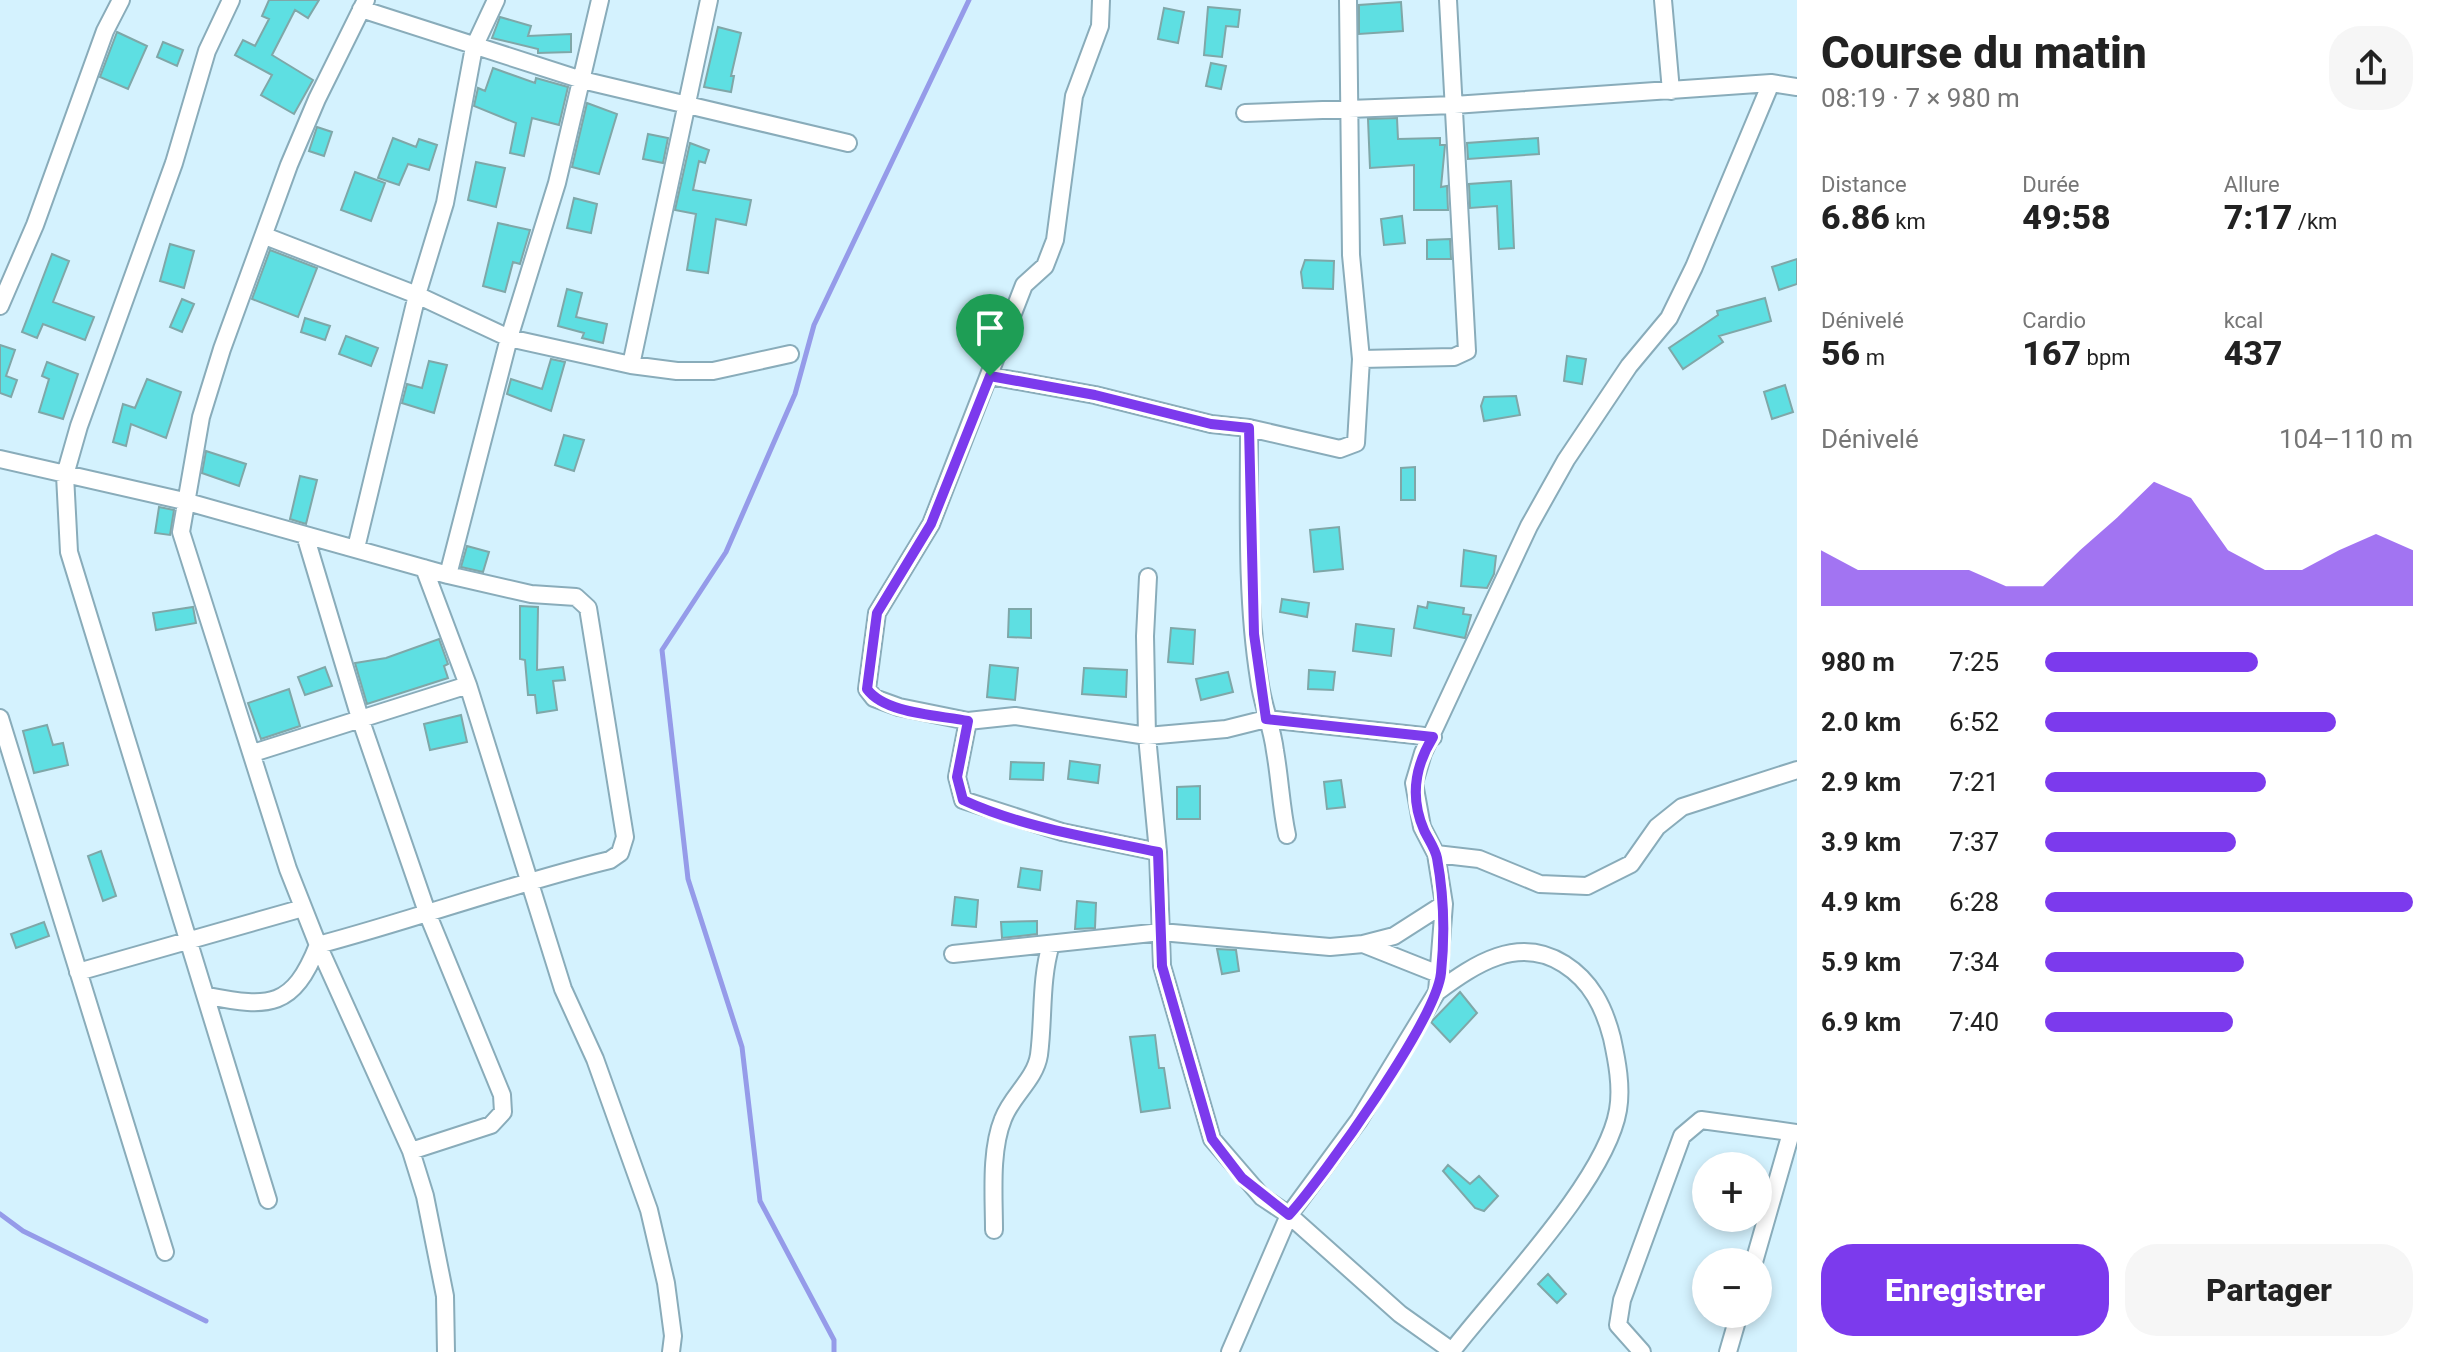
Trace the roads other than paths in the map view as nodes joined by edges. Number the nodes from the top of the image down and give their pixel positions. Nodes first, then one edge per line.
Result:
1 (121, 0) edge
2 (231, 0) edge
3 (496, 0) edge
4 (600, 0) edge
5 (709, 0) edge
6 (1101, 0) edge
7 (1348, 0) edge
8 (1448, 0) edge
9 (1663, 0) edge
10 (364, 5) edge
11 (474, 47) junction
12 (582, 80) junction
13 (1771, 83) junction
14 (1797, 87) edge
15 (1671, 91) junction
16 (687, 105) junction
17 (1454, 105) junction
18 (1351, 108) junction
19 (1245, 113) dead end
20 (848, 143) dead end
21 (265, 236) junction
22 (417, 295) junction
23 (0, 306) edge
24 (509, 338) junction
25 (790, 354) dead end
26 (1361, 359) junction
27 (631, 365) junction
28 (990, 376) junction
29 (1249, 428) junction
30 (0, 459) edge
31 (65, 475) junction
32 (184, 501) junction
33 (305, 535) junction
34 (356, 548) junction
35 (424, 568) junction
36 (448, 575) junction
37 (1148, 577) dead end
38 (468, 685) junction
39 (0, 718) edge
40 (360, 718) junction
41 (1266, 719) junction
42 (968, 721) junction
43 (1147, 736) junction
44 (1433, 737) junction
45 (253, 753) junction
46 (1797, 770) edge
47 (1287, 835) dead end
48 (1158, 852) junction
49 (1436, 854) junction
50 (527, 880) junction
51 (1444, 904) junction
52 (303, 908) junction
53 (428, 915) junction
54 (1161, 932) junction
55 (186, 939) junction
56 (1051, 944) junction
57 (1363, 944) junction
58 (318, 945) junction
59 (953, 954) dead end
60 (78, 972) junction
61 (1439, 984) junction
62 (208, 996) junction
63 (1794, 1133) edge
64 (411, 1151) junction
65 (268, 1200) dead end
66 (1289, 1215) junction
67 (994, 1230) dead end
68 (1758, 1248) edge
69 (165, 1252) dead end
70 (1735, 1328) edge
71 (446, 1352) edge
72 (671, 1352) edge
73 (1230, 1352) edge
74 (1453, 1352) edge
75 (1642, 1352) edge
76 (1728, 1352) edge

1 - 23 street
2 - 31 street
3 - 11 street
4 - 12 street
5 - 16 street
6 - 28 street
7 - 18 street
8 - 17 street
9 - 15 street
10 - 11 street
10 - 21 street
11 - 12 street
11 - 22 street
12 - 16 street
12 - 24 street
13 - 14 street
13 - 15 street
13 - 44 street
15 - 17 street
16 - 20 street
16 - 27 street
17 - 18 street
17 - 26 street
18 - 19 street
18 - 26 street
21 - 22 street
21 - 32 street
22 - 24 street
22 - 34 street
24 - 27 street
24 - 36 street
25 - 27 street
26 - 29 street
28 - 29 street
28 - 42 street
29 - 41 street
30 - 31 street
31 - 32 street
31 - 55 street
32 - 33 street
32 - 45 street
33 - 34 street
33 - 40 street
34 - 35 street
35 - 36 street
35 - 38 street
36 - 50 street
37 - 43 street
38 - 40 street
38 - 50 street
39 - 60 street
40 - 45 street
40 - 53 street
41 - 43 street
41 - 44 street
41 - 47 street
42 - 43 street
42 - 48 street
43 - 48 street
44 - 49 street
45 - 52 street
46 - 49 street
48 - 54 street
49 - 51 street
50 - 53 street
50 - 72 street
51 - 57 street
51 - 61 street
52 - 55 street
52 - 58 street
53 - 58 street
53 - 64 street
54 - 56 street
54 - 57 street
54 - 66 street
55 - 60 street
55 - 62 street
56 - 59 street
56 - 67 street
57 - 61 street
58 - 62 street
58 - 64 street
60 - 69 street
61 - 66 street
61 - 74 street
62 - 65 street
63 - 68 street
63 - 75 street
64 - 71 street
66 - 73 street
66 - 74 street
70 - 76 street

